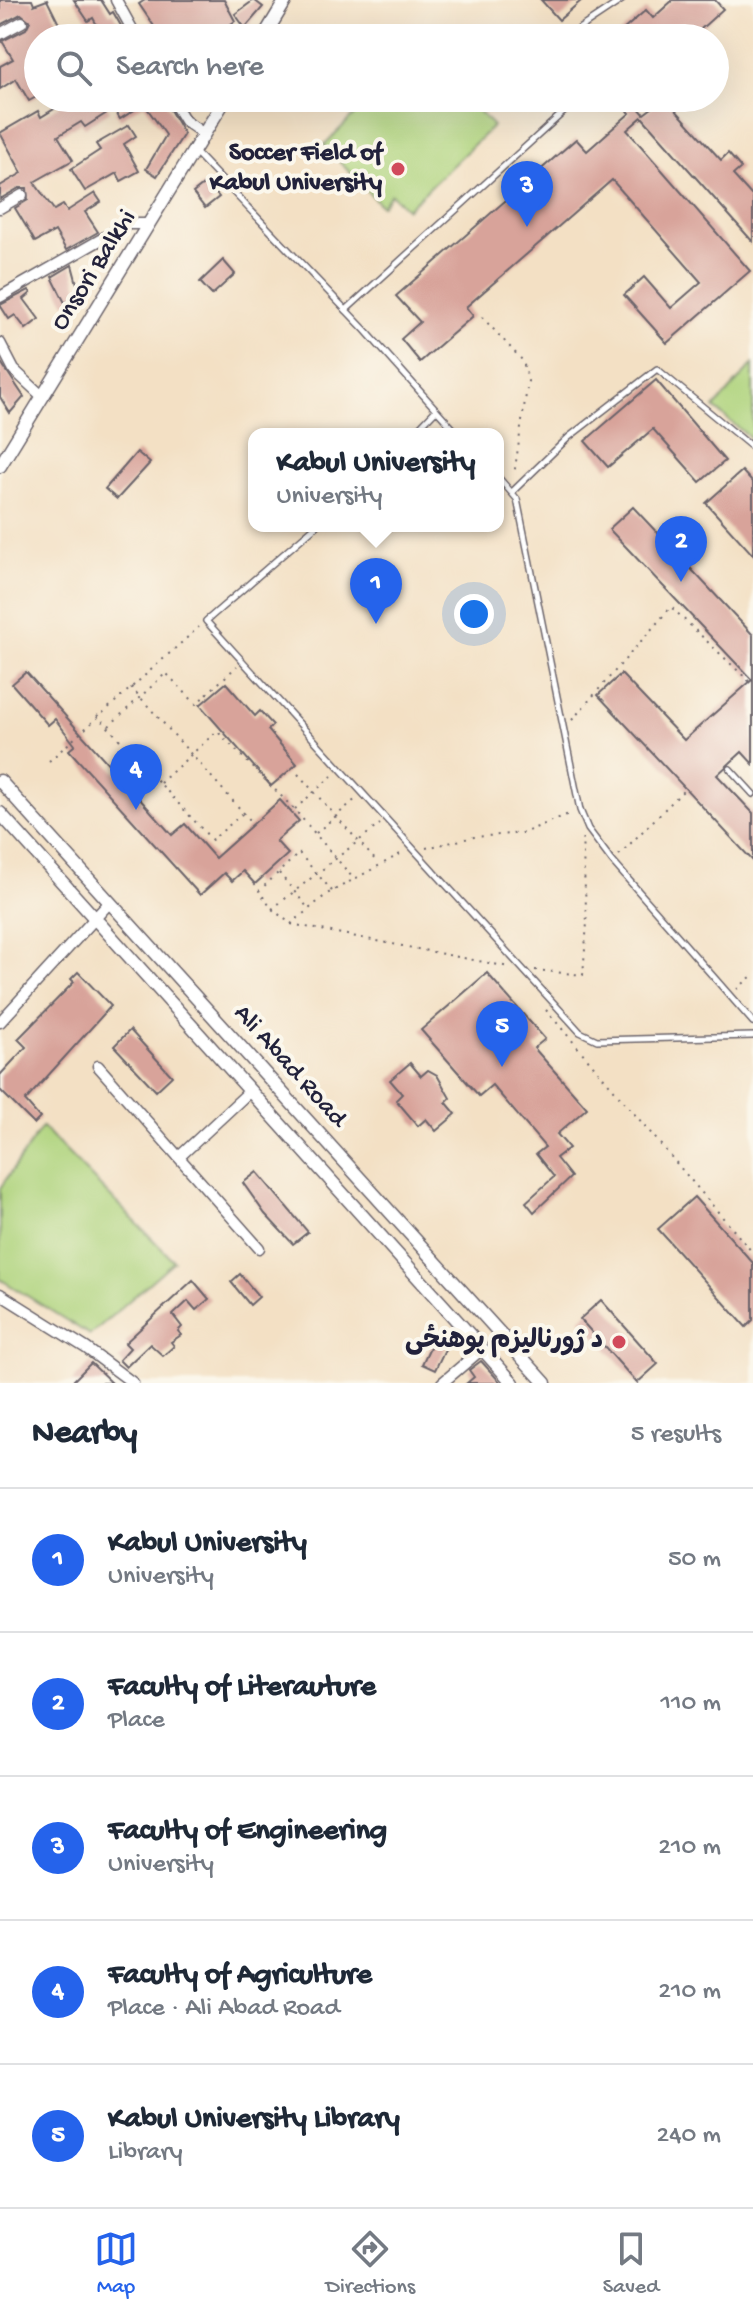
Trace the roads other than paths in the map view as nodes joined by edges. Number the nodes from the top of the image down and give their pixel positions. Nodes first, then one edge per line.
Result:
1 (116, 0) edge
2 (286, 0) edge
3 (622, 0) edge
4 (22, 22) dead end
5 (129, 24) edge
6 (271, 24) edge
7 (586, 24) edge
8 (0, 34) edge
9 (180, 112) edge
10 (217, 112) edge
11 (564, 112) edge
12 (204, 134) junction
13 (194, 151) junction
14 (22, 195) dead end
15 (0, 208) edge
16 (149, 224) junction
17 (0, 297) edge
18 (346, 310) junction
19 (0, 343) edge
20 (43, 397) junction
21 (436, 410) junction
22 (419, 428) edge
23 (452, 428) edge
24 (753, 448) edge
25 (0, 466) edge
26 (504, 483) edge
27 (512, 492) junction
28 (309, 532) edge
29 (730, 769) dead end
30 (0, 781) edge
31 (753, 794) edge
32 (0, 813) edge
33 (110, 902) junction
34 (95, 919) junction
35 (0, 1022) edge
36 (753, 1022) edge
37 (753, 1036) edge
38 (98, 1066) dead end
39 (250, 1091) junction
40 (179, 1157) junction
41 (378, 1199) junction
42 (360, 1215) junction
43 (259, 1248) dead end
44 (0, 1294) edge
45 (482, 1349) junction
46 (133, 1383) edge
47 (442, 1383) edge
48 (513, 1383) edge
49 (545, 1383) edge

1 - 5 street
2 - 6 street
3 - 7 lane
4 - 8 street
9 - 12 street
10 - 12 street, Onsori Balkhi
11 - 18 lane
12 - 13 street, Onsori Balkhi
13 - 16 street, Onsori Balkhi
13 - 18 lane
14 - 15 street
16 - 17 street
16 - 20 street, Onsori Balkhi
18 - 21 lane
19 - 20 street
20 - 25 street, Onsori Balkhi
21 - 22 lane
21 - 23 lane
24 - 27 lane
26 - 27 lane
27 - 36 lane
28 - 37 lane
29 - 31 lane
30 - 33 street, Ali Abad Road
32 - 34 street, Ali Abad Road
33 - 34 street
33 - 41 street, Ali Abad Road
34 - 35 street
34 - 39 street, Ali Abad Road
38 - 40 street
39 - 40 street
39 - 42 street, Ali Abad Road
40 - 43 street
41 - 42 street
41 - 49 street, Ali Abad Road
42 - 45 street, Ali Abad Road
44 - 46 street
45 - 47 street
45 - 48 street, Ali Abad Road

